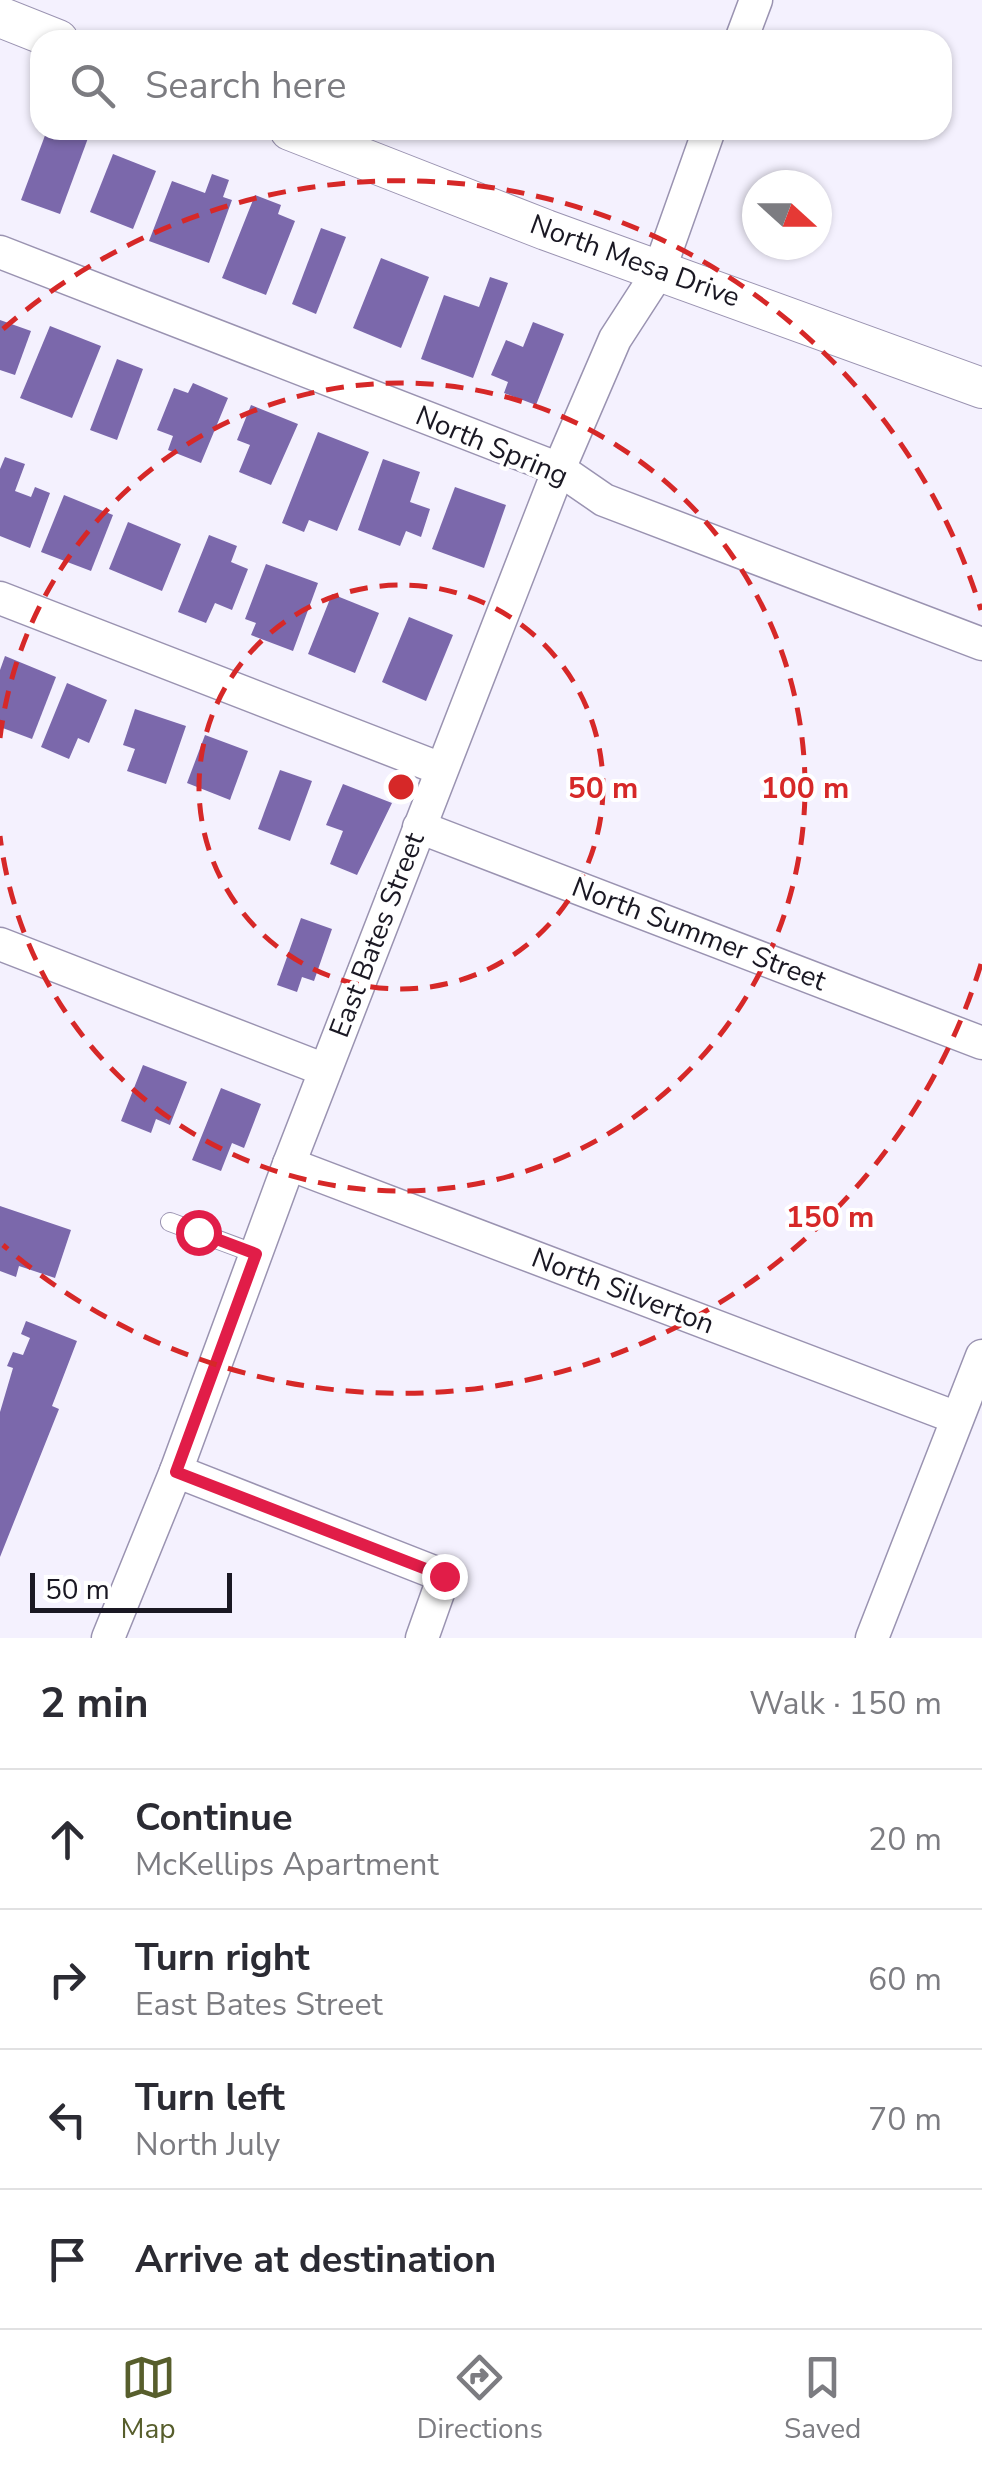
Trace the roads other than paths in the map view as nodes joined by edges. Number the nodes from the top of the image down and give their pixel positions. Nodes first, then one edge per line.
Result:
1 (756, 0) edge
2 (0, 17) edge
3 (33, 30) edge
4 (746, 30) edge
5 (316, 140) edge
6 (705, 140) edge
7 (0, 252) edge
8 (659, 271) junction
9 (982, 388) edge
10 (559, 469) junction
11 (0, 598) edge
12 (982, 644) edge
13 (441, 769) junction
14 (419, 826) junction
15 (0, 944) edge
16 (981, 1040) edge
17 (325, 1070) junction
18 (290, 1164) junction
19 (170, 1222) dead end
20 (256, 1254) junction
21 (982, 1356) edge
22 (958, 1418) junction
23 (176, 1472) junction
24 (108, 1638) edge
25 (422, 1638) edge
26 (872, 1638) edge

1 - 4 street
2 - 3 street
5 - 8 street, North Mesa Drive
6 - 8 street, East Bates Street
7 - 10 street, North Spring
8 - 9 street, North Mesa Drive
8 - 10 street, East Bates Street
10 - 12 street, North Spring
10 - 13 street, East Bates Street
11 - 13 street
13 - 14 street, East Bates Street
14 - 16 street, North Summer Street
14 - 17 street, East Bates Street
15 - 17 street
17 - 18 street, East Bates Street
18 - 20 street, East Bates Street
18 - 22 street, North Silverton
19 - 20 lane
20 - 23 street, East Bates Street
21 - 22 street
22 - 26 street
23 - 24 street, East Bates Street
23 - 25 street

